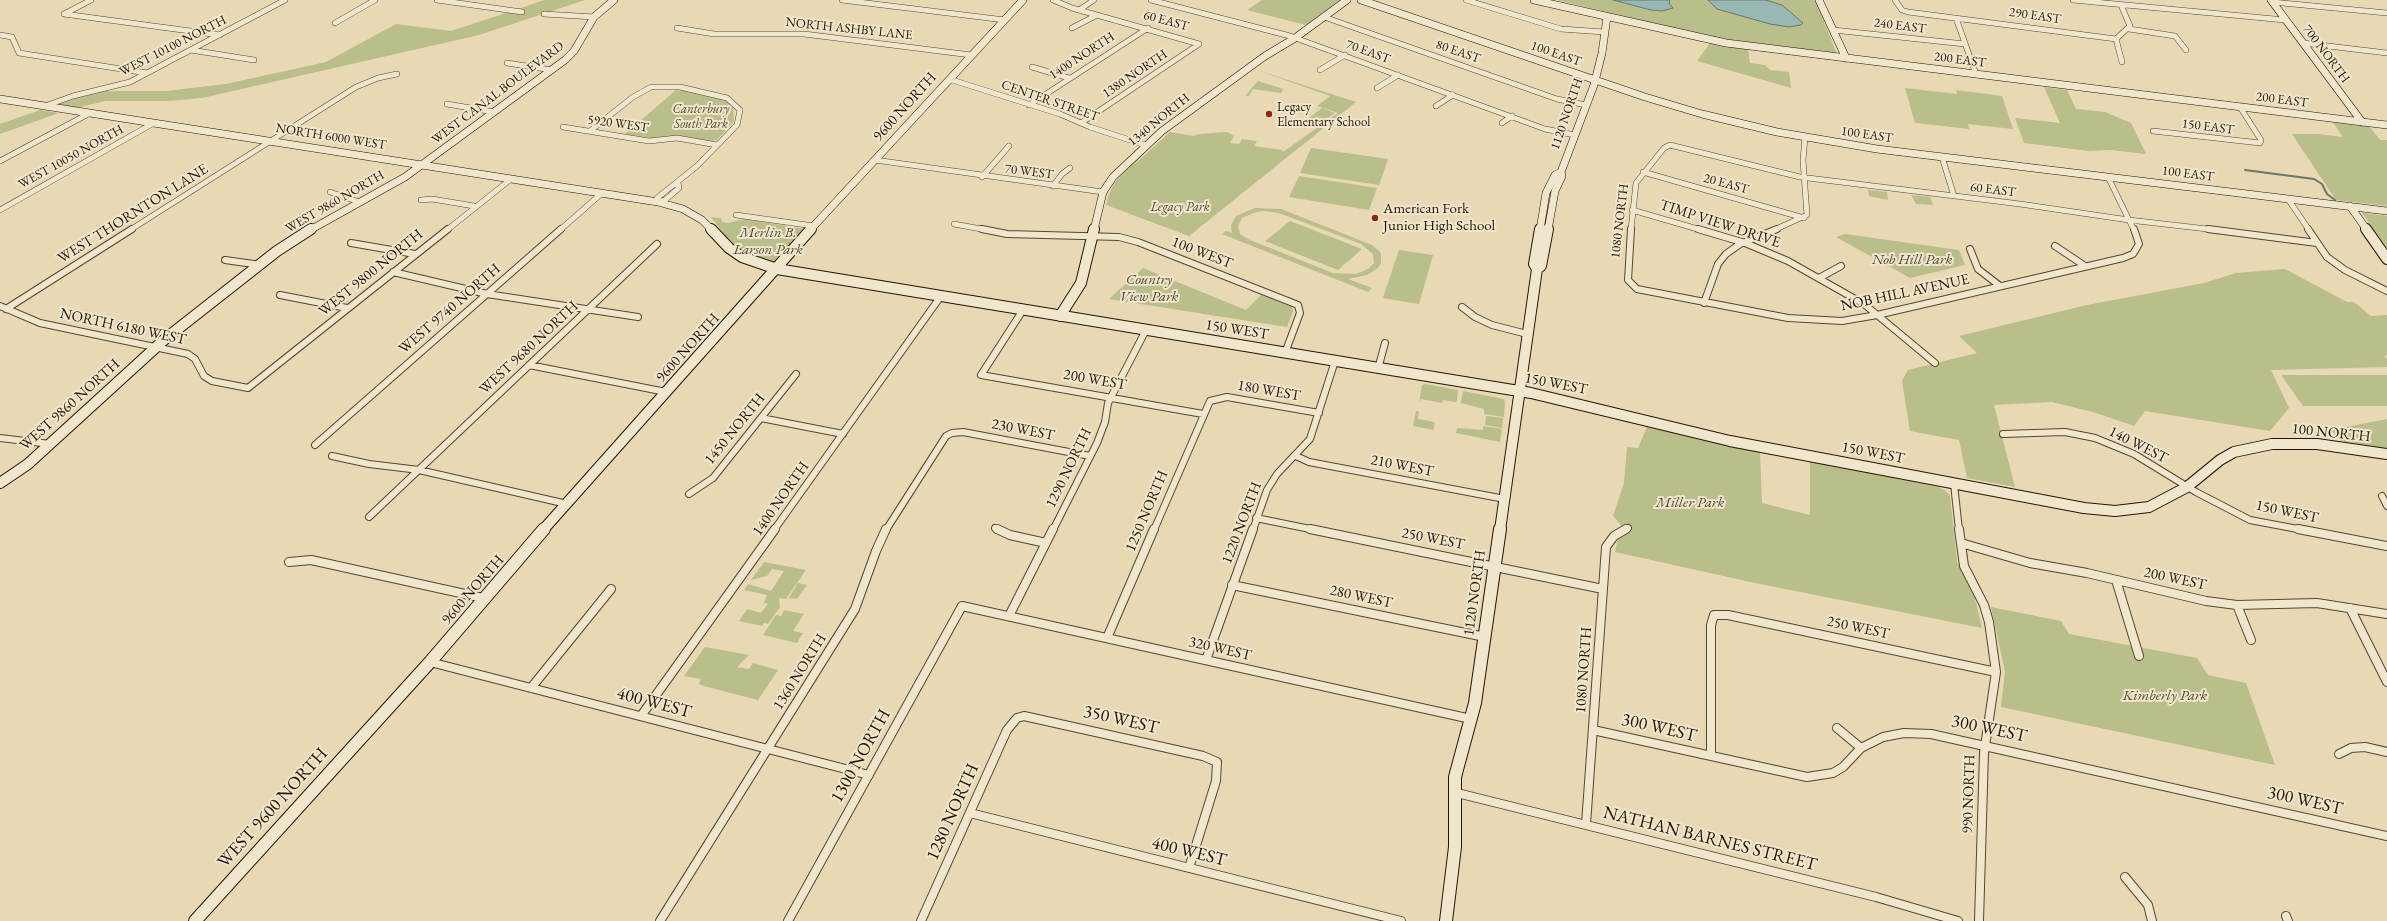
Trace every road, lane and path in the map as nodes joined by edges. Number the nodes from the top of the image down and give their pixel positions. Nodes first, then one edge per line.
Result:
1 (91, 0) edge
2 (284, 0) edge
3 (376, 0) edge
4 (437, 0) edge
5 (473, 0) edge
6 (614, 0) edge
7 (842, 0) edge
8 (1023, 0) edge
9 (1094, 0) edge
10 (1151, 0) edge
11 (1347, 0) edge
12 (1361, 0) edge
13 (1466, 0) edge
14 (1534, 0) edge
15 (1819, 0) edge
16 (1895, 0) edge
17 (2073, 0) edge
18 (1056, 1) edge
19 (2271, 1) edge
20 (2112, 2) edge
21 (466, 4) junction
22 (2121, 5) junction
23 (1079, 10) junction
24 (522, 12) dead end
25 (2387, 13) edge
26 (544, 14) dead end
27 (1097, 15) junction
28 (594, 17) junction
29 (1324, 17) junction
30 (1607, 17) junction
31 (1956, 18) junction
32 (1006, 20) junction
33 (2285, 20) junction
34 (334, 23) dead end
35 (677, 28) dead end
36 (1072, 28) dead end
37 (1148, 28) junction
38 (2129, 29) junction
39 (1833, 30) junction
40 (1604, 32) junction
41 (0, 34) edge
42 (220, 35) junction
43 (1295, 38) junction
44 (2116, 39) junction
45 (1198, 42) joint
46 (2303, 43) junction
47 (1965, 44) junction
48 (191, 50) junction
49 (2186, 50) dead end
50 (2387, 53) edge
51 (971, 55) junction
52 (1345, 56) junction
53 (1846, 58) junction
54 (254, 60) dead end
55 (2122, 62) dead end
56 (507, 63) dead end
57 (1032, 67) dead end
58 (552, 70) junction
59 (1320, 70) dead end
60 (148, 73) junction
61 (397, 74) dead end
62 (1976, 74) junction
63 (1398, 75) junction
64 (1069, 78) junction
65 (949, 79) junction
66 (1594, 80) junction
67 (1377, 88) dead end
68 (1453, 95) junction
69 (0, 99) edge
70 (447, 104) dead end
71 (1029, 105) junction
72 (1586, 105) junction
73 (45, 106) junction
74 (1436, 106) dead end
75 (2240, 107) junction
76 (494, 112) junction
77 (88, 114) junction
78 (1512, 116) junction
79 (2362, 122) junction
80 (1081, 123) junction
81 (1502, 123) dead end
82 (152, 124) junction
83 (2387, 125) edge
84 (563, 127) dead end
85 (590, 131) junction
86 (2153, 131) dead end
87 (1575, 135) junction
88 (1806, 137) junction
89 (274, 140) junction
90 (1145, 144) junction
91 (717, 145) junction
92 (1670, 145) joint
93 (1009, 146) dead end
94 (1942, 157) junction
95 (875, 160) junction
96 (0, 161) edge
97 (423, 164) junction
98 (1070, 168) dead end
99 (1643, 172) junction
100 (982, 177) junction
101 (2108, 177) junction
102 (511, 178) junction
103 (1805, 178) junction
104 (1053, 186) junction
105 (330, 192) dead end
106 (1103, 192) junction
107 (602, 193) junction
108 (1954, 196) junction
109 (2288, 199) junction
110 (421, 200) dead end
111 (359, 202) junction
112 (658, 202) junction
113 (474, 206) junction
114 (2350, 206) junction
115 (0, 210) edge
116 (1632, 210) junction
117 (2387, 211) edge
118 (736, 215) dead end
119 (1804, 218) junction
120 (2129, 220) junction
121 (954, 224) dead end
122 (814, 226) junction
123 (1092, 237) junction
124 (1746, 242) junction
125 (351, 243) dead end
126 (657, 244) dead end
127 (2317, 244) junction
128 (2055, 246) dead end
129 (1970, 249) dead end
130 (415, 254) junction
131 (2387, 259) edge
132 (225, 260) dead end
133 (260, 265) junction
134 (1841, 266) dead end
135 (2085, 266) junction
136 (777, 269) junction
137 (394, 272) junction
138 (1819, 278) junction
139 (1633, 286) joint
140 (2000, 286) junction
141 (2387, 291) edge
142 (487, 294) junction
143 (280, 295) dead end
144 (941, 296) junction
145 (1704, 302) junction
146 (1462, 307) dead end
147 (3, 308) edge
148 (347, 308) junction
149 (589, 309) junction
150 (1023, 310) junction
151 (1877, 315) junction
152 (1060, 316) junction
153 (638, 317) dead end
154 (1146, 330) junction
155 (1527, 334) junction
156 (1385, 343) dead end
157 (157, 346) junction
158 (1285, 353) junction
159 (1335, 361) junction
160 (1935, 363) dead end
161 (529, 366) junction
162 (1378, 369) junction
163 (796, 374) dead end
164 (248, 388) joint
165 (666, 392) junction
166 (1519, 392) junction
167 (1111, 398) junction
168 (1216, 398) joint
169 (1319, 413) junction
170 (1203, 414) junction
171 (761, 418) junction
172 (952, 433) joint
173 (843, 434) junction
174 (2003, 434) dead end
175 (0, 438) edge
176 (50, 444) junction
177 (315, 445) dead end
178 (2387, 454) edge
179 (332, 456) dead end
180 (1090, 456) junction
181 (1296, 456) junction
182 (419, 470) junction
183 (0, 483) edge
184 (1954, 484) junction
185 (2187, 487) junction
186 (689, 494) dead end
187 (2382, 496) dead end
188 (1505, 499) junction
189 (567, 504) junction
190 (2387, 506) edge
191 (369, 518) dead end
192 (1256, 518) junction
193 (995, 528) dead end
194 (1628, 528) dead end
195 (1046, 543) junction
196 (1961, 543) junction
197 (2387, 546) edge
198 (289, 562) dead end
199 (1495, 567) junction
200 (2116, 580) junction
201 (1232, 585) junction
202 (611, 589) dead end
203 (1603, 590) junction
204 (483, 598) junction
205 (2238, 605) junction
206 (962, 606) joint
207 (2350, 608) junction
208 (2387, 614) edge
209 (1008, 616) junction
210 (1485, 637) junction
211 (1107, 638) junction
212 (2251, 640) dead end
213 (2139, 656) dead end
214 (1206, 660) junction
215 (430, 662) junction
216 (1996, 672) junction
217 (2387, 682) edge
218 (531, 688) junction
219 (641, 716) junction
220 (1017, 718) joint
221 (1471, 719) junction
222 (379, 720) joint
223 (1837, 728) dead end
224 (1593, 730) junction
225 (1985, 744) junction
226 (1861, 748) junction
227 (767, 750) junction
228 (2387, 752) edge
229 (2339, 754) dead end
230 (1711, 756) junction
231 (868, 775) junction
232 (1453, 792) junction
233 (970, 813) junction
234 (1586, 824) junction
235 (2387, 836) edge
236 (1189, 868) junction
237 (2125, 877) dead end
238 (195, 921) edge
239 (660, 921) edge
240 (788, 921) edge
241 (921, 921) edge
242 (1401, 921) edge
243 (1446, 921) edge
244 (1958, 921) edge
245 (1979, 921) edge
246 (2152, 921) edge

1 - 42 street
2 - 42 street, WEST 10100 NORTH
3 - 34 street
4 - 21 street
5 - 21 street
6 - 28 street, WEST CANAL BOULEVARD
7 - 32 street
8 - 32 street, 9600 NORTH
9 - 23 street
10 - 43 street, 70 EAST
11 - 29 street, 1340 NORTH
12 - 66 street, 100 EAST
13 - 40 street
14 - 30 street, 200 EAST
15 - 39 street
16 - 31 street, 290 EAST
17 - 20 street
18 - 23 street, 60 EAST
19 - 25 street
19 - 33 street, 700 NORTH
20 - 22 street
21 - 24 street
22 - 33 street
22 - 38 street
23 - 27 street, 60 EAST
26 - 28 street
27 - 36 street
27 - 37 street, 60 EAST
28 - 58 street, WEST CANAL BOULEVARD
29 - 43 street, 1340 NORTH
29 - 72 street, 80 EAST
30 - 40 street, 1120 NORTH
30 - 53 street, 200 EAST
31 - 44 street, 290 EAST
31 - 47 street
32 - 51 street, 9600 NORTH
33 - 46 street, 700 NORTH
35 - 51 street, NORTH ASHBY LANE
37 - 45 street, 60 EAST
37 - 64 street, 1400 NORTH
38 - 44 street
38 - 49 street
39 - 47 street, 240 EAST
39 - 53 street
40 - 66 street, 1120 NORTH
41 - 60 street
42 - 48 street, WEST 10100 NORTH
43 - 52 street, 70 EAST
43 - 90 street, 1340 NORTH
44 - 55 street
45 - 80 street, 1380 NORTH
46 - 50 street
46 - 79 street, 700 NORTH
47 - 62 street
48 - 54 street
48 - 60 street, WEST 10100 NORTH
51 - 65 street, 9600 NORTH
52 - 59 street
52 - 63 street, 70 EAST
53 - 62 street, 200 EAST
56 - 58 street
57 - 64 street
58 - 76 street, WEST CANAL BOULEVARD
60 - 73 street, WEST 10100 NORTH
61 - 89 street, WEST THORNTON LANE
62 - 75 street, 200 EAST
63 - 67 street
63 - 68 street, 70 EAST
64 - 71 street, 1400 NORTH
65 - 71 street, CENTER STREET
65 - 95 street, 9600 NORTH
66 - 72 street, 1120 NORTH
66 - 88 street, 100 EAST
68 - 74 street
68 - 78 street, 70 EAST
69 - 73 street, NORTH 6000 WEST
70 - 76 street
71 - 80 street, CENTER STREET
72 - 87 street, 1120 NORTH
73 - 77 street, NORTH 6000 WEST
75 - 79 street, 200 EAST
75 - 86 street, 150 EAST
76 - 97 street, WEST CANAL BOULEVARD
77 - 82 street, NORTH 6000 WEST
77 - 96 street
78 - 81 street
78 - 87 street, 70 EAST
79 - 83 street, 200 EAST
80 - 90 street, CENTER STREET
82 - 89 street, NORTH 6000 WEST
82 - 115 street, WEST 10050 NORTH
84 - 85 street, 5920 WEST
85 - 91 street, 5920 WEST
85 - 91 street
87 - 155 street, 1120 NORTH
88 - 94 street, 100 EAST
88 - 103 street
89 - 97 street, NORTH 6000 WEST
89 - 147 street, WEST THORNTON LANE
90 - 106 street, 1340 NORTH
91 - 112 street
92 - 99 street, 1080 NORTH
92 - 103 street, 60 EAST
93 - 100 street
94 - 101 street, 100 EAST
94 - 108 street
95 - 100 street, 70 WEST
95 - 122 street, 9600 NORTH
97 - 102 street, NORTH 6000 WEST
97 - 111 street, WEST 9860 NORTH
98 - 104 street
99 - 116 street, 1080 NORTH
99 - 119 street, 20 EAST
100 - 104 street, 70 WEST
101 - 109 street, 100 EAST
101 - 120 street
102 - 107 street, NORTH 6000 WEST
102 - 113 street, WEST 9800 NORTH
103 - 108 street, 60 EAST
103 - 119 street
104 - 106 street, 70 WEST
105 - 111 street
106 - 123 street, 1340 NORTH
107 - 112 street, NORTH 6000 WEST
107 - 142 street, WEST 9740 NORTH
108 - 120 street, 60 EAST
109 - 114 street, 100 EAST
109 - 127 street
110 - 113 street
111 - 133 street, WEST 9860 NORTH
112 - 136 street, NORTH 6000 WEST
113 - 130 street, WEST 9800 NORTH
114 - 117 street, 100 EAST
114 - 131 street
116 - 124 street, TIMP VIEW DRIVE
116 - 139 street, 1080 NORTH
118 - 122 street
119 - 124 street
120 - 127 street, 60 EAST
120 - 135 street, NOB HILL AVENUE
121 - 123 street, 100 WEST
122 - 136 street, 9600 NORTH
123 - 152 street, 1340 NORTH
123 - 158 street, 100 WEST
124 - 138 street, TIMP VIEW DRIVE
124 - 145 street
125 - 130 street
126 - 149 street, WEST 9680 NORTH
127 - 141 street
128 - 135 street
129 - 140 street
130 - 137 street, WEST 9800 NORTH
132 - 133 street
133 - 157 street, WEST 9860 NORTH
134 - 138 street
135 - 140 street, NOB HILL AVENUE
136 - 144 street, 150 WEST
136 - 165 street, 9600 NORTH
137 - 142 street
137 - 148 street, WEST 9800 NORTH
138 - 151 street, TIMP VIEW DRIVE
139 - 145 street, NOB HILL AVENUE
140 - 151 street, NOB HILL AVENUE
142 - 149 street
142 - 177 street, WEST 9740 NORTH
143 - 148 street
144 - 150 street, 150 WEST
144 - 173 street, 1400 NORTH
145 - 151 street, NOB HILL AVENUE
146 - 155 street
147 - 157 street, NORTH 6180 WEST
148 - 164 street, WEST 9800 NORTH
149 - 153 street
149 - 161 street, WEST 9680 NORTH
150 - 152 street, 150 WEST
150 - 167 street, 200 WEST
151 - 160 street, TIMP VIEW DRIVE
152 - 154 street, 150 WEST
154 - 158 street, 150 WEST
154 - 167 street, 1290 NORTH
155 - 166 street, 1120 NORTH
156 - 162 street
157 - 164 street, NORTH 6180 WEST
157 - 176 street, WEST 9860 NORTH
158 - 159 street, 150 WEST
159 - 162 street, 150 WEST
159 - 169 street, 1220 NORTH
161 - 165 street
161 - 182 street, WEST 9680 NORTH
162 - 166 street, 150 WEST
163 - 171 street, 1450 NORTH
165 - 189 street, 9600 NORTH
166 - 184 street, 150 WEST
166 - 188 street, 1120 NORTH
167 - 170 street, 200 WEST
167 - 180 street, 1290 NORTH
168 - 169 street, 180 WEST
168 - 170 street, 1250 NORTH
169 - 181 street, 1220 NORTH
170 - 211 street, 1250 NORTH
171 - 173 street
171 - 186 street, 1450 NORTH
172 - 180 street, 230 WEST
172 - 227 street, 1360 NORTH
173 - 219 street, 1400 NORTH
174 - 185 street, 140 WEST
175 - 176 street
176 - 183 street, WEST 9860 NORTH
178 - 185 street, 100 NORTH
179 - 182 street
180 - 195 street, 1290 NORTH
181 - 188 street, 210 WEST
181 - 192 street, 1220 NORTH
182 - 189 street
182 - 191 street, WEST 9680 NORTH
184 - 185 street, 150 WEST
184 - 196 street, 990 NORTH
185 - 197 street, 150 WEST
187 - 190 street
188 - 199 street, 1120 NORTH
189 - 204 street, 9600 NORTH
192 - 199 street, 250 WEST
192 - 201 street, 1220 NORTH
193 - 195 street
194 - 203 street, 1080 NORTH
195 - 209 street, 1290 NORTH
196 - 200 street, 200 WEST
196 - 216 street, 990 NORTH
198 - 204 street
199 - 203 street, 250 WEST
199 - 210 street, 1120 NORTH
200 - 205 street, 200 WEST
200 - 213 street
201 - 210 street, 280 WEST
201 - 214 street, 1220 NORTH
202 - 218 street
203 - 224 street, 1080 NORTH
204 - 215 street, 9600 NORTH
205 - 207 street, 200 WEST
205 - 212 street
206 - 209 street, 320 WEST
206 - 231 street, 1300 NORTH
207 - 208 street, 200 WEST
207 - 217 street
209 - 211 street, 320 WEST
210 - 221 street, 1120 NORTH
211 - 214 street, 320 WEST
214 - 221 street, 320 WEST
215 - 218 street, 400 WEST
215 - 222 street, 9600 NORTH
216 - 225 street, 990 NORTH
216 - 230 street, 250 WEST
218 - 219 street, 400 WEST
219 - 227 street, 400 WEST
220 - 233 street, 1280 NORTH
220 - 236 street, 350 WEST
221 - 232 street, 1120 NORTH
222 - 238 street, WEST 9600 NORTH
223 - 226 street
224 - 230 street, 300 WEST
224 - 234 street, 1080 NORTH
225 - 226 street, 300 WEST
225 - 235 street, 300 WEST
225 - 245 street, 990 NORTH
226 - 230 street, 300 WEST
227 - 231 street, 400 WEST
227 - 239 street, 1360 NORTH
228 - 229 street
231 - 240 street, 1300 NORTH
232 - 234 street, NATHAN BARNES STREET
232 - 243 street, 1120 NORTH
233 - 236 street, 400 WEST
233 - 241 street, 1280 NORTH
234 - 244 street, NATHAN BARNES STREET
236 - 242 street, 400 WEST
237 - 246 street

